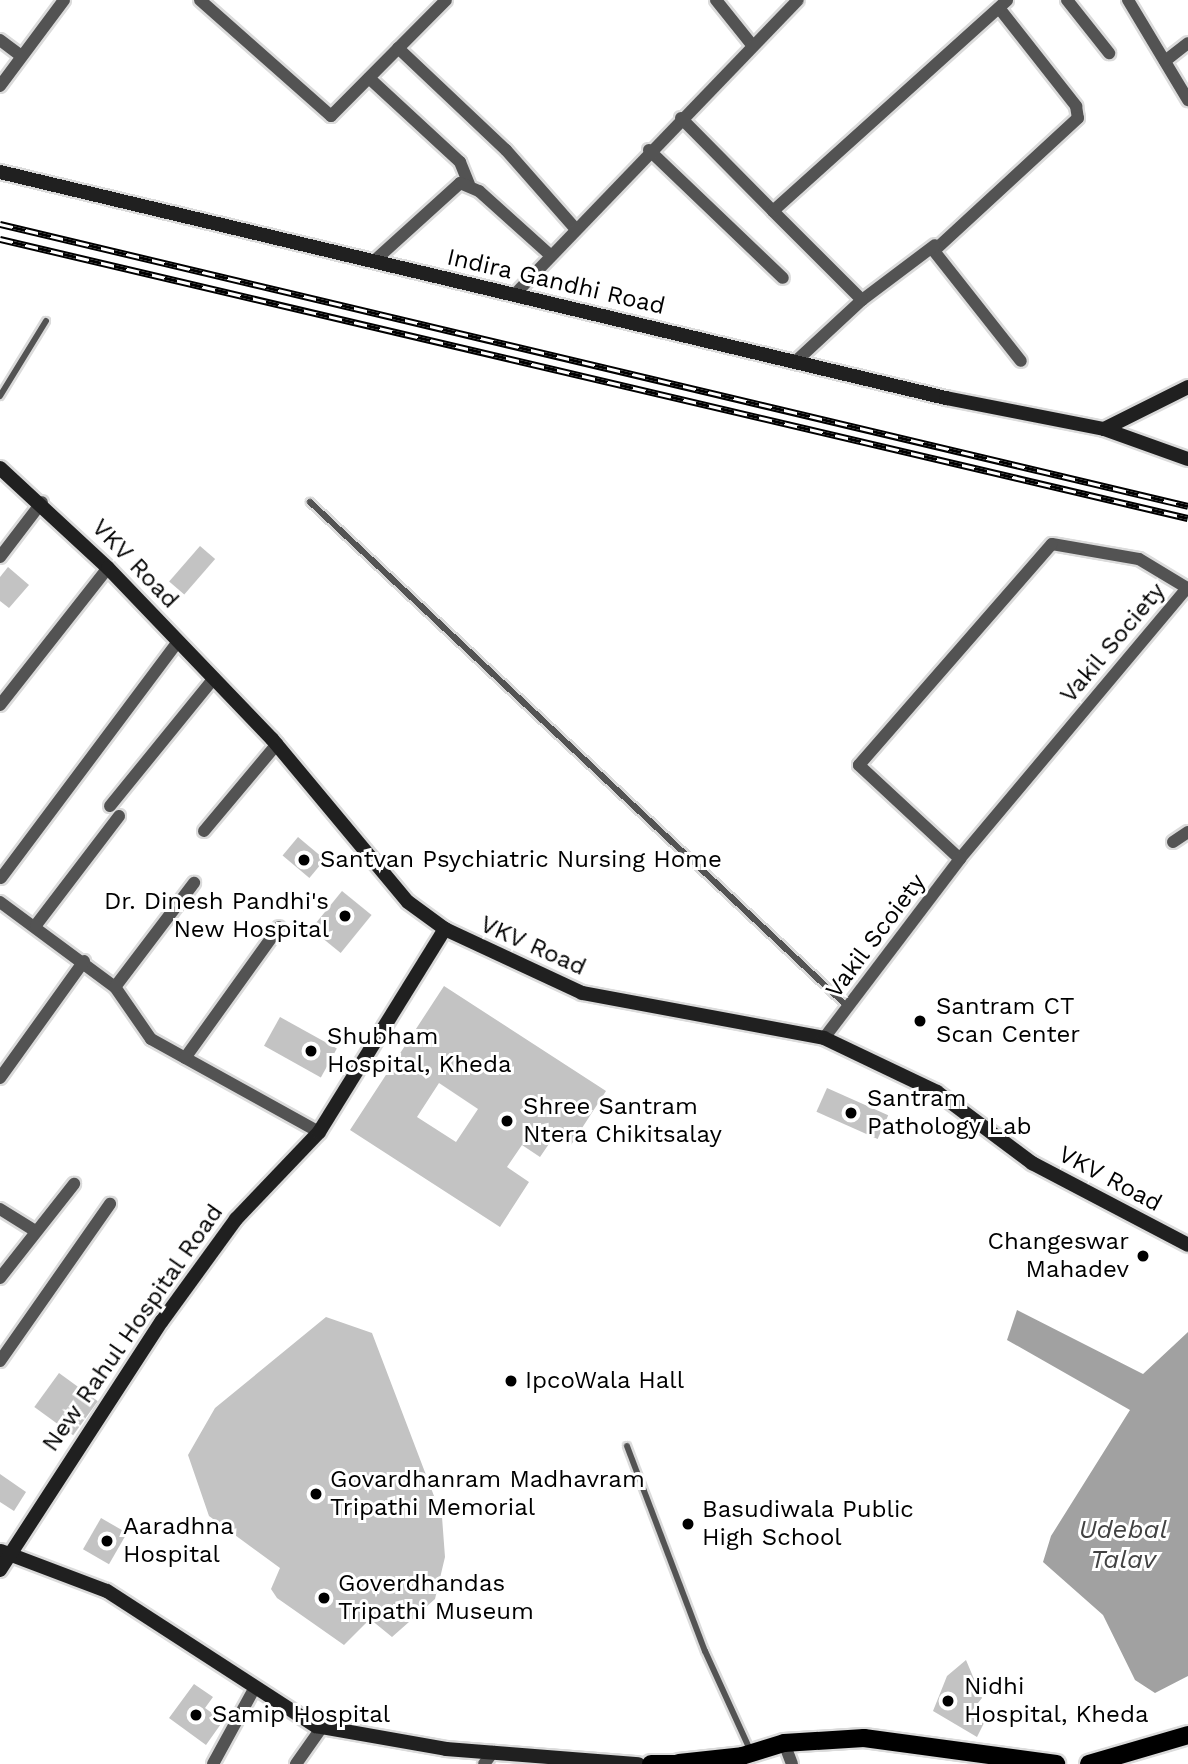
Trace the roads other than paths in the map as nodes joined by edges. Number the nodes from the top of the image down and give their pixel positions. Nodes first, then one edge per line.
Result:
1 (64, 0) edge
2 (200, 0) edge
3 (446, 0) edge
4 (716, 0) edge
5 (798, 0) edge
6 (1067, 0) edge
7 (1128, 0) edge
8 (1003, 4) edge
9 (0, 40) edge
10 (1188, 43) edge
11 (752, 45) junction
12 (398, 48) junction
13 (1109, 54) dead end
14 (21, 56) junction
15 (1165, 61) junction
16 (369, 78) junction
17 (0, 86) edge
18 (1188, 100) edge
19 (681, 118) junction
20 (649, 150) junction
21 (0, 172) edge
22 (469, 184) junction
23 (773, 211) junction
24 (574, 227) junction
25 (935, 245) junction
26 (549, 254) junction
27 (373, 262) junction
28 (783, 278) dead end
29 (514, 295) junction
30 (862, 300) junction
31 (46, 321) dead end
32 (1021, 361) dead end
33 (795, 362) junction
34 (1188, 387) edge
35 (0, 396) edge
36 (1104, 429) junction
37 (1188, 459) edge
38 (0, 468) edge
39 (42, 502) junction
40 (310, 502) dead end
41 (0, 557) edge
42 (108, 568) junction
43 (1188, 588) edge
44 (178, 641) junction
45 (214, 678) junction
46 (0, 705) edge
47 (277, 744) junction
48 (204, 831) dead end
49 (1188, 831) edge
50 (1173, 842) dead end
51 (960, 859) junction
52 (1, 878) edge
53 (194, 883) dead end
54 (0, 902) edge
55 (36, 925) junction
56 (279, 927) dead end
57 (445, 929) junction
58 (84, 961) junction
59 (115, 987) junction
60 (848, 1007) junction
61 (824, 1038) junction
62 (185, 1058) junction
63 (0, 1079) edge
64 (319, 1132) junction
65 (74, 1184) dead end
66 (110, 1204) dead end
67 (0, 1209) edge
68 (34, 1230) junction
69 (1188, 1245) edge
70 (0, 1279) edge
71 (0, 1361) edge
72 (626, 1446) dead end
73 (4, 1552) edge
74 (0, 1570) edge
75 (254, 1689) junction
76 (323, 1727) junction
77 (1188, 1735) edge
78 (785, 1743) junction
79 (488, 1758) edge
80 (742, 1758) edge
81 (592, 1763) edge
82 (680, 1763) edge
83 (213, 1764) edge
84 (296, 1764) edge
85 (638, 1764) edge
86 (651, 1764) edge
87 (792, 1764) edge
88 (1055, 1764) edge
89 (1089, 1764) edge

1 - 14 street
2 - 16 street
3 - 12 street
4 - 11 street
5 - 11 street
6 - 13 street
7 - 15 street
8 - 23 street
8 - 25 street
9 - 14 street
10 - 15 street
11 - 19 street
12 - 16 street
12 - 24 street
14 - 17 street
15 - 18 street
16 - 22 street
19 - 20 street
19 - 23 street
20 - 24 street
20 - 28 street
21 - 27 main road, Indira Gandhi Road
22 - 26 street
22 - 27 street
23 - 30 street
24 - 26 street
25 - 30 street
25 - 32 street
26 - 29 street
27 - 29 main road, Indira Gandhi Road
29 - 33 main road, Indira Gandhi Road
30 - 33 street
31 - 35 lane
33 - 36 main road, Indira Gandhi Road
34 - 36 main road
36 - 37 main road, Indira Gandhi Road
38 - 39 main road, VKV Road
39 - 41 street
39 - 42 main road, VKV Road
40 - 60 lane
42 - 44 main road, VKV Road
42 - 46 street
43 - 51 street, Vakil Society
43 - 51 street, Vakil Society
44 - 45 main road, VKV Road
44 - 52 street
45 - 47 main road, VKV Road
45 - 55 street
47 - 48 street
47 - 57 main road, VKV Road
49 - 50 street
51 - 60 street, Vakil Scoiety
53 - 59 street
54 - 55 street
55 - 58 street
56 - 62 street
57 - 61 main road, VKV Road
57 - 64 main road, New Rahul Hospital Road
58 - 59 street
58 - 63 street
59 - 62 street
60 - 61 street, Vakil Scoiety
61 - 69 main road, VKV Road
62 - 64 street
64 - 73 main road, New Rahul Hospital Road
65 - 68 street
66 - 71 street
67 - 68 street
68 - 70 street
72 - 80 lane
73 - 74 main road, New Rahul Hospital Road
73 - 75 main road
75 - 76 main road
75 - 83 street
76 - 79 main road
76 - 84 street
77 - 89 main road
78 - 80 main road
78 - 87 street
78 - 88 main road
79 - 81 main road
80 - 82 main road
81 - 85 main road
82 - 86 main road

